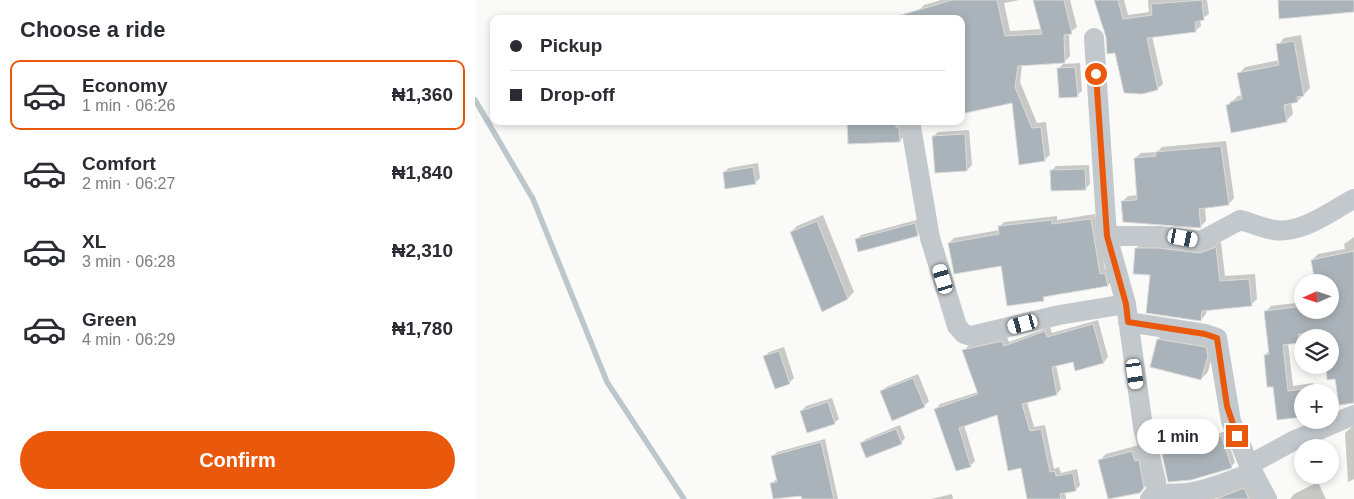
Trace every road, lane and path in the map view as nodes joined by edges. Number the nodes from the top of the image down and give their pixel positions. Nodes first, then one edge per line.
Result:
1 (1094, 38) dead end
2 (911, 125) edge
3 (1354, 199) edge
4 (1107, 236) junction
5 (1127, 313) junction
6 (1354, 415) edge
7 (1251, 469) junction
8 (1153, 496) edge
9 (1267, 499) edge

1 - 4 street
2 - 5 street
3 - 4 street
4 - 5 street
5 - 7 street
5 - 8 street
6 - 7 street
7 - 8 street
7 - 9 street

